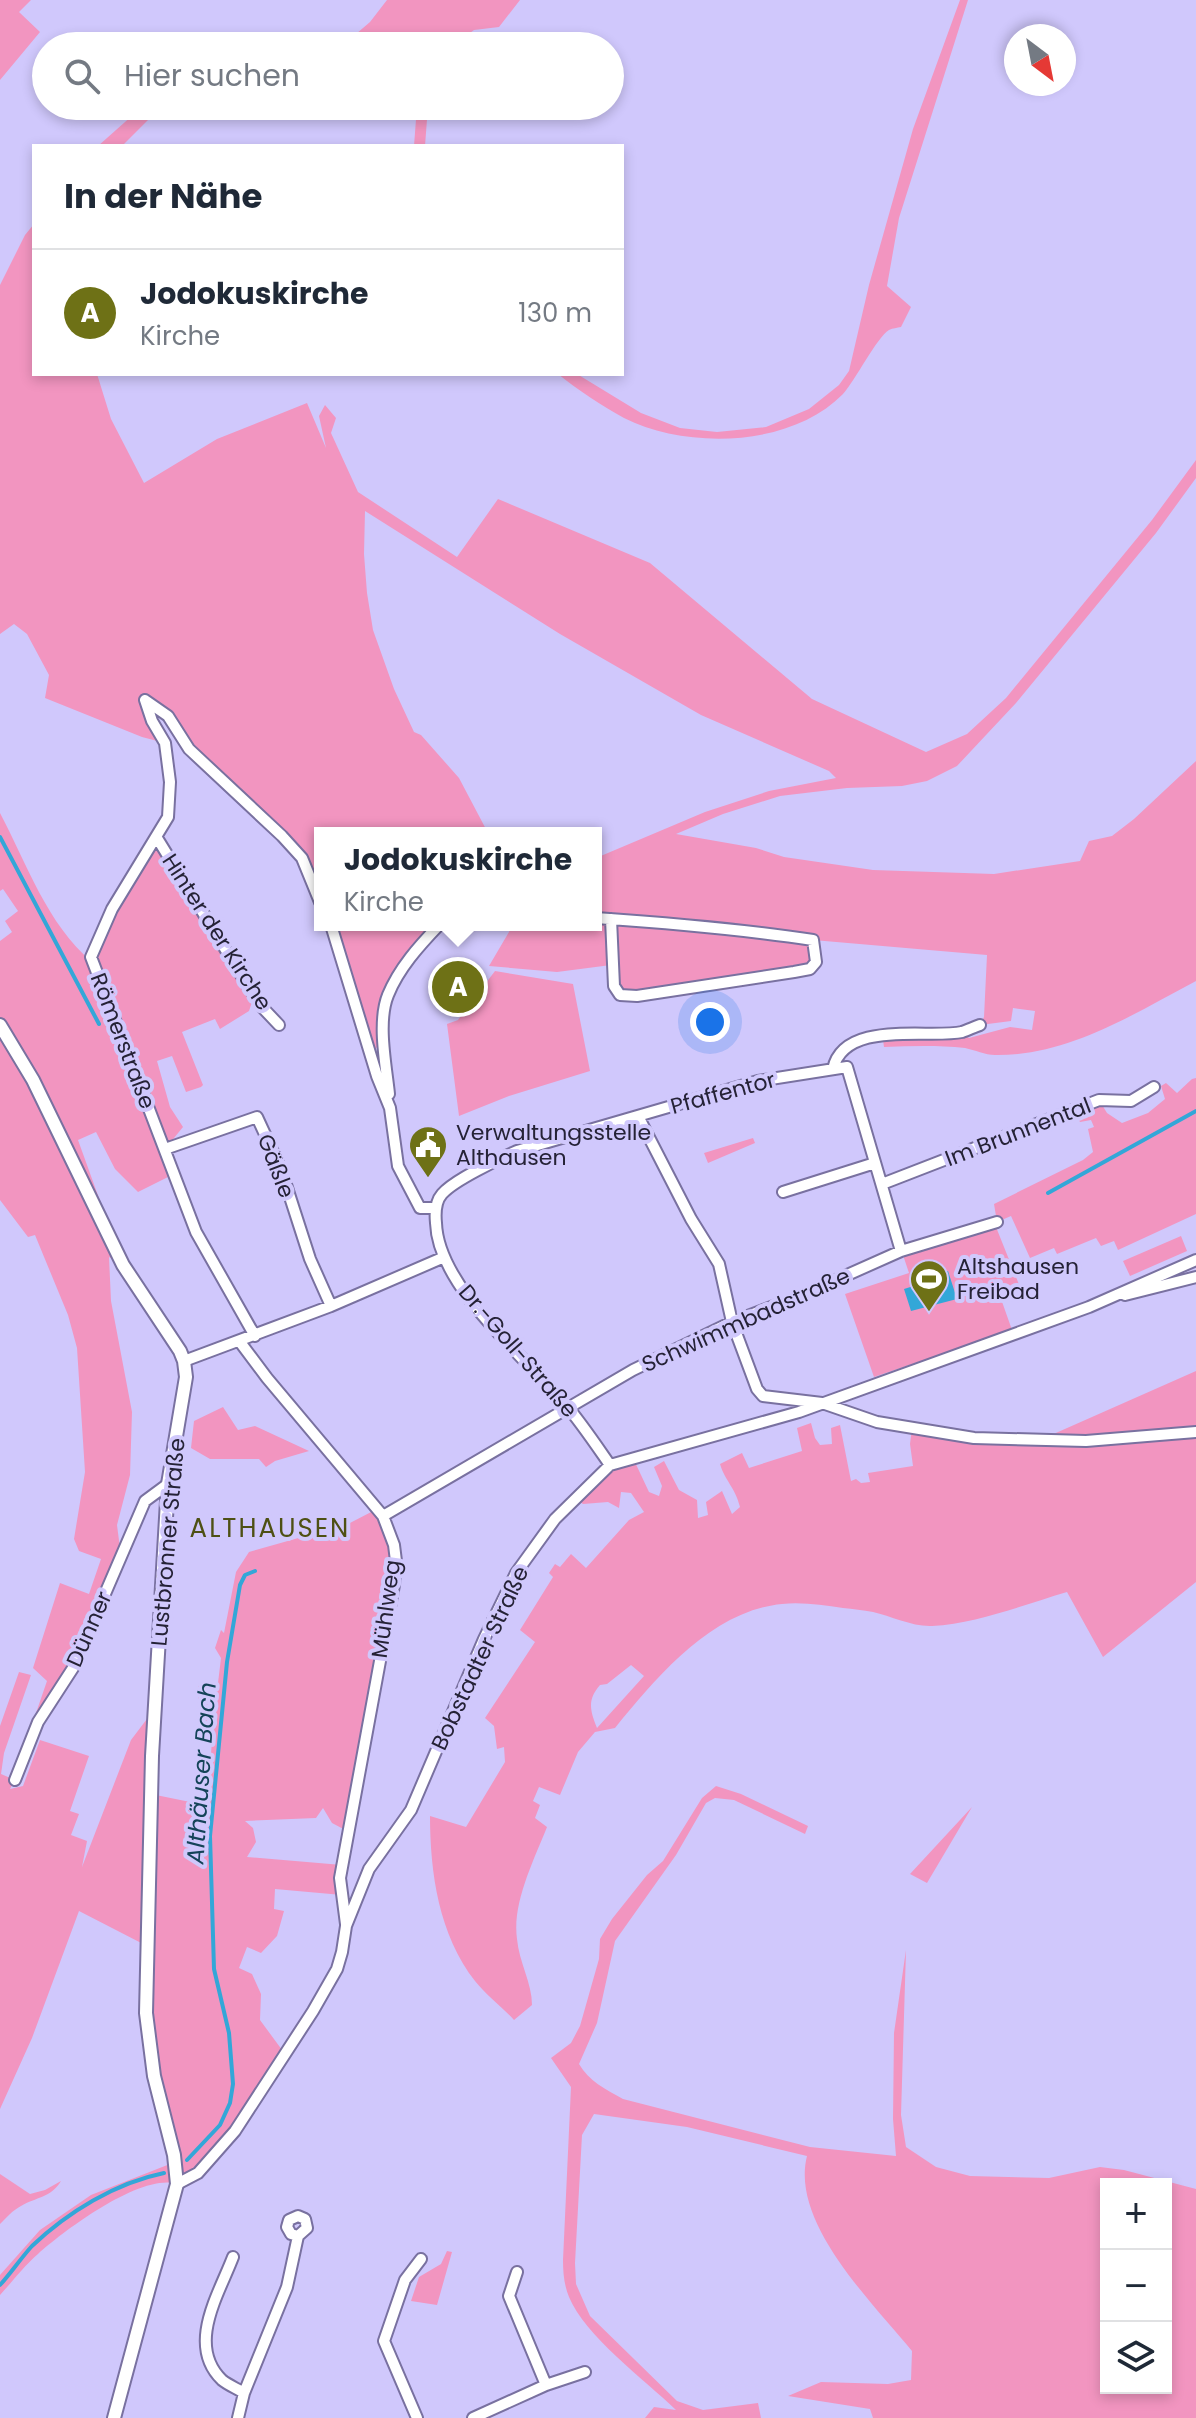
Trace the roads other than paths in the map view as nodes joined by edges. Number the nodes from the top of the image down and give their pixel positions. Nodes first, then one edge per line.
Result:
1 (157, 838) junction
2 (314, 887) edge
3 (602, 918) edge
4 (611, 919) junction
5 (333, 931) edge
6 (433, 931) edge
7 (0, 1025) edge
8 (279, 1025) dead end
9 (980, 1025) dead end
10 (833, 1069) junction
11 (1154, 1087) dead end
12 (390, 1108) junction
13 (638, 1116) junction
14 (165, 1149) junction
15 (875, 1163) junction
16 (882, 1184) junction
17 (783, 1192) dead end
18 (435, 1208) junction
19 (997, 1222) dead end
20 (901, 1251) junction
21 (442, 1258) junction
22 (1196, 1260) edge
23 (1196, 1277) edge
24 (1105, 1300) junction
25 (331, 1306) junction
26 (732, 1322) junction
27 (255, 1336) junction
28 (240, 1342) junction
29 (184, 1361) junction
30 (822, 1403) junction
31 (568, 1406) junction
32 (1196, 1432) edge
33 (610, 1465) junction
34 (168, 1484) junction
35 (383, 1516) junction
36 (15, 1780) dead end
37 (346, 1926) junction
38 (177, 2184) junction
39 (298, 2236) dead end
40 (233, 2257) dead end
41 (421, 2259) dead end
42 (517, 2272) dead end
43 (585, 2372) dead end
44 (546, 2385) junction
45 (244, 2393) junction
46 (114, 2418) edge
47 (238, 2418) edge
48 (417, 2418) edge
49 (473, 2418) edge

1 - 2 street, Römerstraße
1 - 8 street, Hinter der Kirche
1 - 14 street, Römerstraße
3 - 4 street
4 - 4 street
5 - 12 street
6 - 12 street
7 - 29 street
9 - 10 street
10 - 13 street, Pfaffentor
10 - 15 street, Pfaffentor
11 - 16 street, Im Brunnental
12 - 18 street
13 - 18 street, Pfaffentor
13 - 26 street
14 - 25 street, Gäßle
14 - 27 street, Römerstraße
15 - 16 street
15 - 17 street
16 - 20 street
18 - 21 street
19 - 20 street, Schwimmbadstraße
20 - 26 street, Schwimmbadstraße
21 - 25 street
21 - 31 street, Dr.-Goll-Straße
22 - 24 street, Bobstadter Straße
23 - 24 street
24 - 30 street, Bobstadter Straße
25 - 27 street
26 - 30 street
26 - 31 street, Schwimmbadstraße
27 - 28 street
28 - 29 street
28 - 35 street, Mühlweg
29 - 34 street, Lustbronner Straße
30 - 32 street
30 - 33 street, Bobstadter Straße
31 - 33 street, Dr.-Goll-Straße
31 - 35 street, Schwimmbadstraße
33 - 37 street, Bobstadter Straße
34 - 36 street, Dünner
34 - 38 street, Lustbronner Straße
35 - 37 street, Mühlweg
37 - 38 street, Bobstadter Straße
38 - 46 street
39 - 45 street
40 - 45 street
41 - 48 street
42 - 44 street
43 - 44 street
44 - 49 street
45 - 47 street

